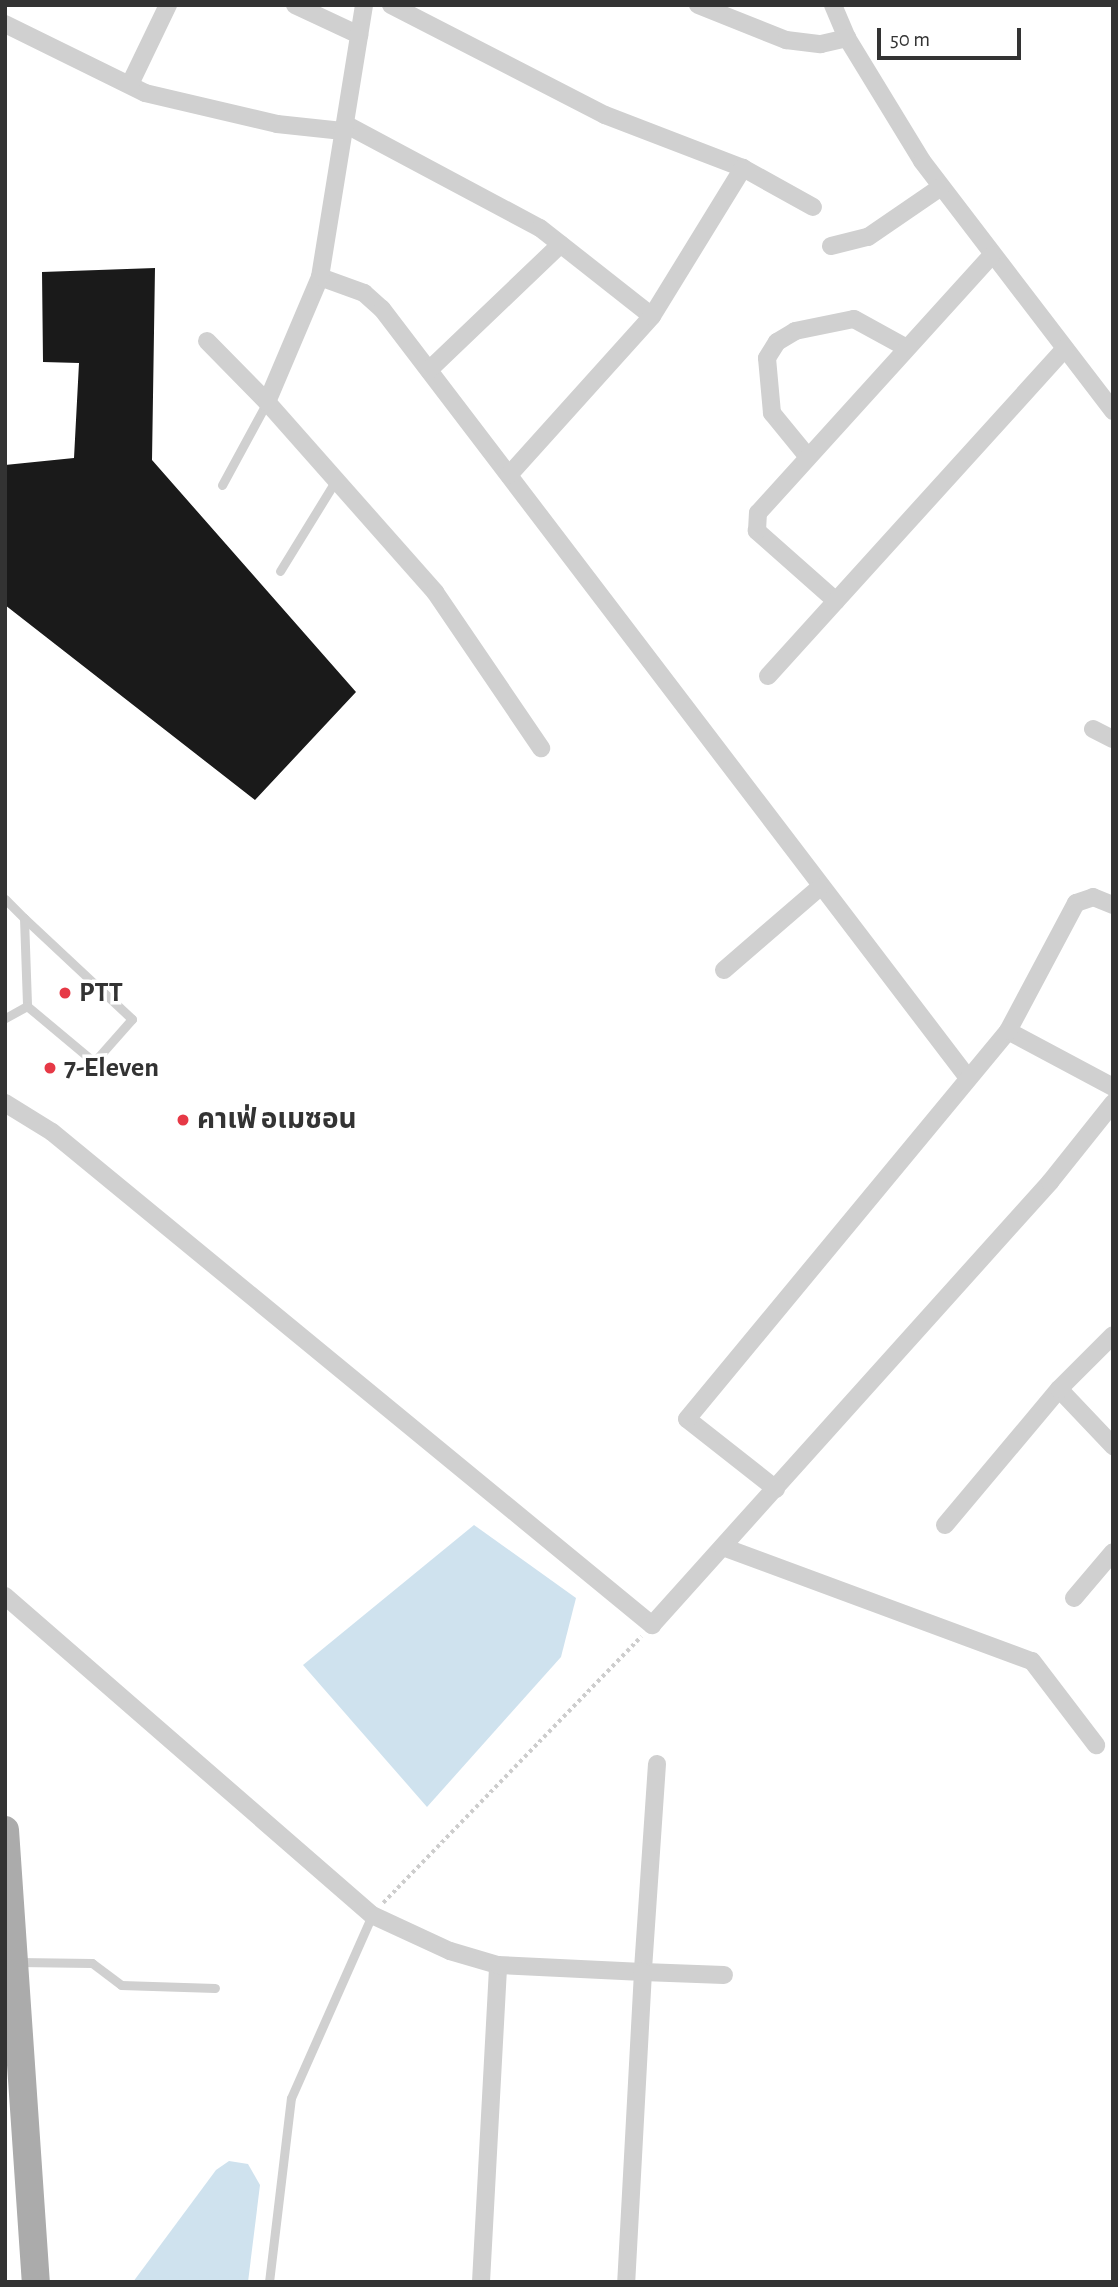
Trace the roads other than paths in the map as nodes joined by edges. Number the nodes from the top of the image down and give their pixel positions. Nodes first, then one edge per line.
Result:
1 (168, 5) edge
2 (295, 5) edge
3 (363, 5) edge
4 (391, 5) edge
5 (698, 5) edge
6 (833, 5) edge
7 (5, 24) edge
8 (359, 35) junction
9 (847, 38) junction
10 (130, 84) junction
11 (344, 128) junction
12 (743, 167) junction
13 (941, 187) junction
14 (813, 207) dead end
15 (561, 244) junction
16 (831, 246) dead end
17 (992, 255) junction
18 (320, 277) junction
19 (652, 316) junction
20 (207, 341) dead end
21 (907, 348) junction
22 (1064, 349) junction
23 (429, 370) junction
24 (267, 402) junction
25 (1113, 411) edge
26 (808, 457) junction
27 (509, 475) junction
28 (336, 480) junction
29 (222, 485) dead end
30 (280, 571) dead end
31 (836, 601) junction
32 (768, 676) dead end
33 (1093, 729) dead end
34 (1113, 739) edge
35 (541, 748) dead end
36 (820, 887) junction
37 (5, 899) edge
38 (1113, 905) edge
39 (24, 918) junction
40 (723, 970) dead end
41 (27, 1006) junction
42 (5, 1018) edge
43 (1008, 1031) junction
44 (968, 1078) junction
45 (1113, 1087) edge
46 (5, 1103) edge
47 (1113, 1103) edge
48 (1113, 1335) edge
49 (1059, 1389) junction
50 (1113, 1446) edge
51 (776, 1489) junction
52 (945, 1525) dead end
53 (731, 1550) junction
54 (1113, 1552) edge
55 (5, 1595) edge
56 (1074, 1598) dead end
57 (1096, 1745) dead end
58 (657, 1764) dead end
59 (5, 1830) edge
60 (372, 1914) junction
61 (14, 1962) junction
62 (498, 1965) junction
63 (643, 1972) junction
64 (724, 1975) dead end
65 (215, 1988) dead end
66 (36, 2282) edge
67 (269, 2282) edge
68 (481, 2282) edge
69 (626, 2282) edge

1 - 10 street
2 - 8 street
3 - 8 street
4 - 12 street
5 - 9 street
6 - 9 street
7 - 10 street
8 - 11 street
9 - 13 street
10 - 11 street
11 - 15 street
11 - 18 street
12 - 14 street
12 - 19 street
13 - 16 street
13 - 17 street
15 - 19 street
15 - 23 street
17 - 21 street
17 - 22 street
18 - 23 street
18 - 24 street
19 - 27 street
20 - 24 street
21 - 26 street
21 - 26 street
22 - 25 street
22 - 31 street
23 - 27 street
24 - 28 street
24 - 29 lane
26 - 31 street
27 - 36 street
28 - 30 lane
28 - 35 street
31 - 32 street
33 - 34 street
36 - 40 street
36 - 44 street
37 - 39 lane
38 - 43 street
39 - 41 lane
39 - 41 lane
41 - 42 lane
43 - 44 street
43 - 45 street
44 - 51 street
46 - 53 street
47 - 51 street
48 - 49 street
49 - 50 street
49 - 52 street
51 - 53 street
53 - 57 street
54 - 56 street
55 - 60 street
58 - 63 street
59 - 61 main road
60 - 62 street
60 - 67 lane
61 - 65 lane
61 - 66 main road
62 - 63 street
62 - 68 street
63 - 64 street
63 - 69 street

